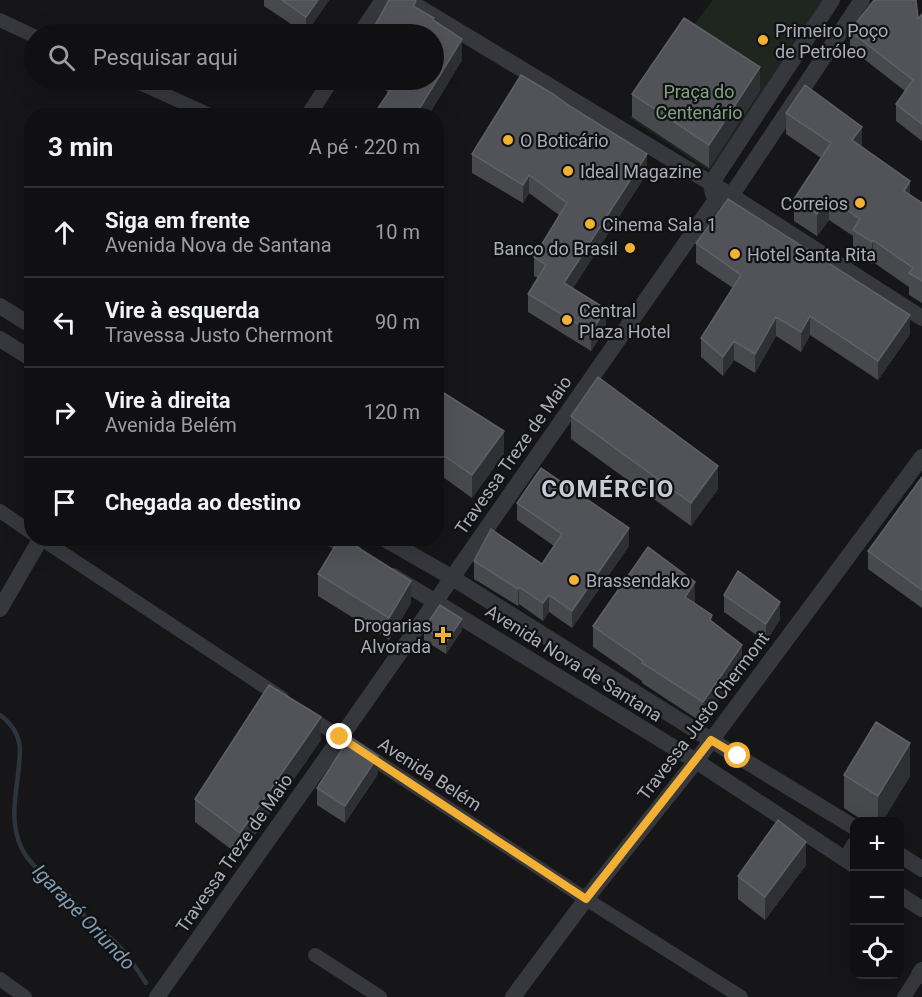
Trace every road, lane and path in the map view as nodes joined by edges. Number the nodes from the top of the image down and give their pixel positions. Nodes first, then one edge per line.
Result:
1 (383, 0) edge
2 (407, 0) edge
3 (832, 0) edge
4 (862, 0) edge
5 (0, 20) edge
6 (367, 24) edge
7 (24, 31) edge
8 (779, 80) junction
9 (155, 90) edge
10 (325, 90) edge
11 (800, 93) junction
12 (194, 108) edge
13 (313, 108) edge
14 (711, 184) junction
15 (731, 196) junction
16 (715, 201) junction
17 (6, 310) edge
18 (922, 318) edge
19 (24, 321) edge
20 (0, 332) edge
21 (0, 339) edge
22 (24, 354) edge
23 (922, 457) edge
24 (0, 511) edge
25 (24, 528) edge
26 (36, 546) edge
27 (51, 546) edge
28 (352, 546) edge
29 (397, 546) edge
30 (451, 578) junction
31 (434, 601) junction
32 (0, 609) edge
33 (340, 737) junction
34 (711, 740) junction
35 (696, 761) junction
36 (850, 825) edge
37 (850, 856) edge
38 (904, 857) edge
39 (922, 868) edge
40 (904, 898) edge
41 (586, 899) junction
42 (922, 909) edge
43 (315, 955) dead end
44 (921, 973) edge
45 (0, 979) edge
46 (25, 997) edge
47 (157, 997) edge
48 (380, 997) edge
49 (513, 997) edge
50 (741, 997) edge
51 (904, 997) edge

1 - 6 street
2 - 14 street
3 - 8 street
4 - 11 street
5 - 7 street
8 - 11 street
8 - 14 street
9 - 12 street
10 - 13 street
11 - 15 street
14 - 15 street
14 - 16 street
15 - 16 street
15 - 18 street
16 - 30 street, Travessa Treze de Maio
17 - 19 street
17 - 20 street
21 - 22 street
23 - 34 street, Travessa Justo Chermont
24 - 25 street
26 - 32 street
27 - 33 street, Avenida Belém
28 - 31 street, Avenida Nova de Santana
29 - 30 street, Avenida Nova de Santana
30 - 31 street, Travessa Treze de Maio
30 - 34 street, Avenida Nova de Santana
31 - 33 street, Travessa Treze de Maio
31 - 35 street, Avenida Nova de Santana
33 - 41 street, Avenida Belém
33 - 47 street, Travessa Treze de Maio
34 - 35 street, Travessa Justo Chermont
34 - 36 street, Avenida Nova de Santana
35 - 37 street, Avenida Nova de Santana
35 - 41 street, Travessa Justo Chermont
38 - 39 street
40 - 42 street
41 - 49 street, Travessa Justo Chermont
41 - 50 street, Avenida Belém
43 - 48 street
44 - 51 street
45 - 46 street

